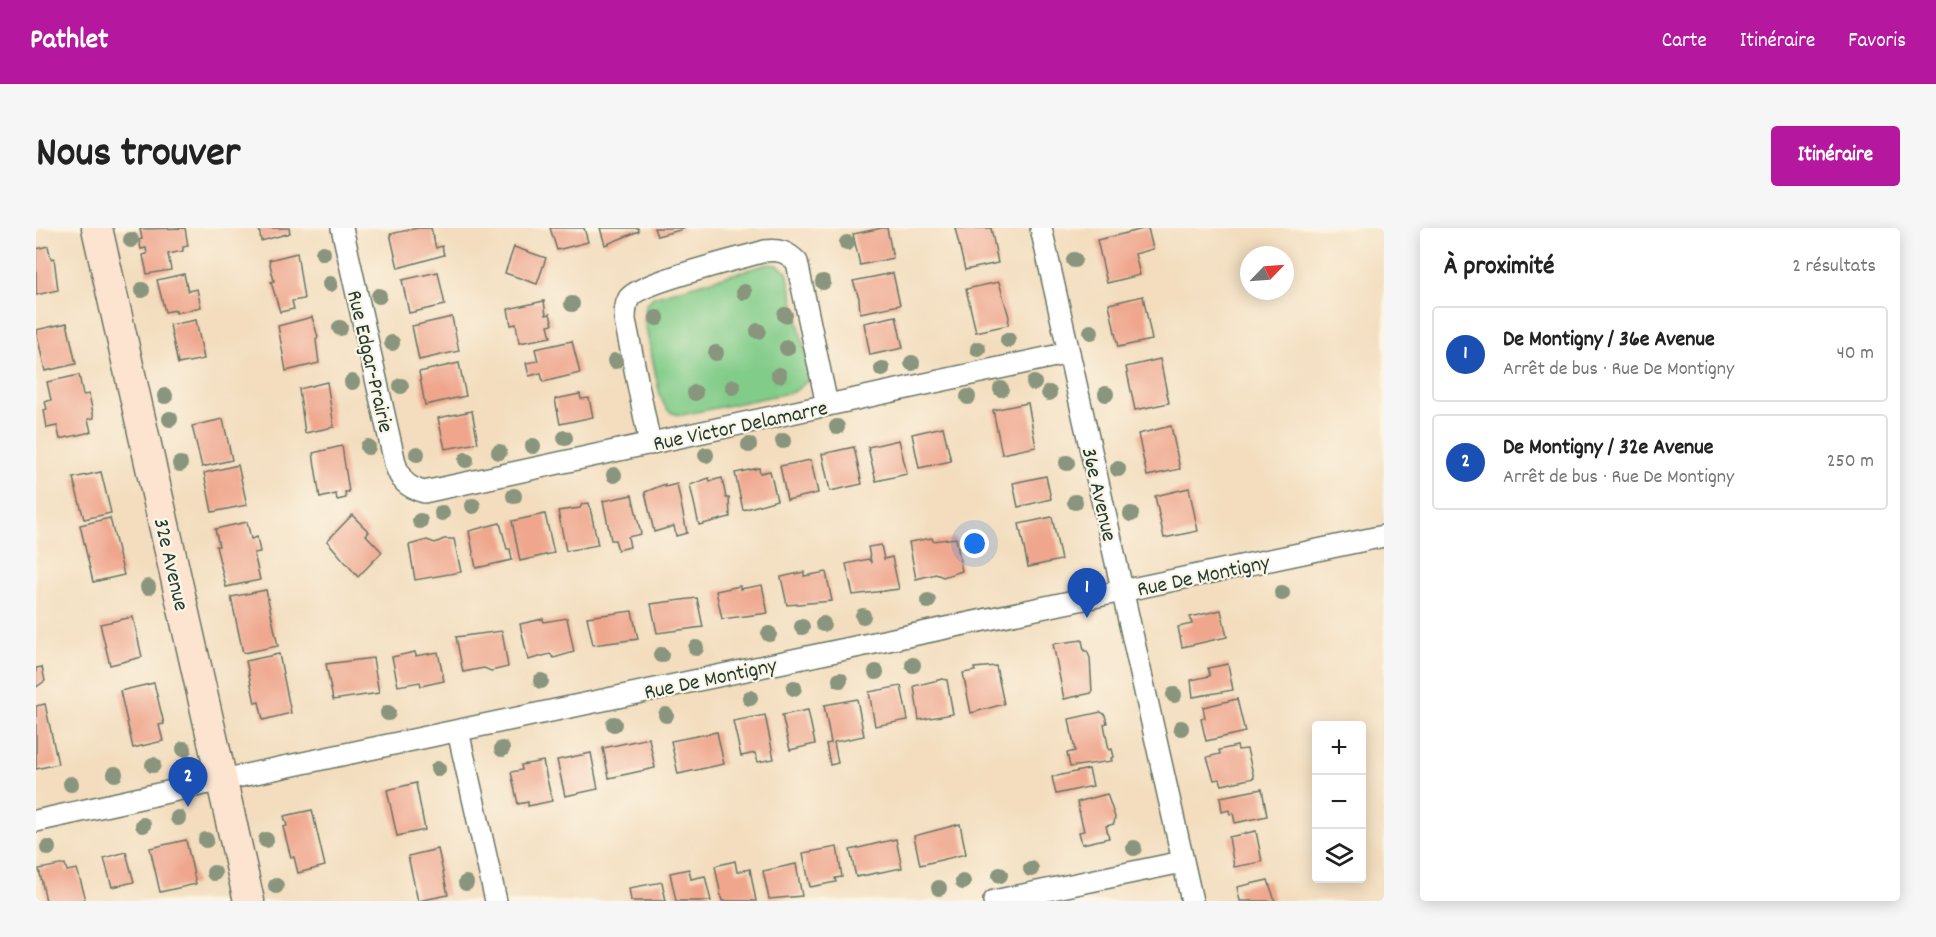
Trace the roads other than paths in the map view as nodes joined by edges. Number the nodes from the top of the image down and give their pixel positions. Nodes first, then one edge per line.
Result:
1 (97, 228) edge
2 (342, 228) edge
3 (1041, 228) edge
4 (1069, 353) junction
5 (827, 405) junction
6 (650, 444) junction
7 (411, 488) joint
8 (1384, 536) edge
9 (1124, 590) junction
10 (458, 730) junction
11 (222, 780) junction
12 (36, 821) edge
13 (1182, 862) junction
14 (249, 901) edge
15 (496, 901) edge
16 (994, 901) edge
17 (1191, 901) edge

1 - 11 street, 32e Avenue
2 - 7 street, Rue Edgar-Prairie
3 - 4 street, 36e Avenue
4 - 5 street, Rue Victor Delamarre
4 - 9 street, 36e Avenue
5 - 6 street, Rue Victor Delamarre
5 - 6 street
6 - 7 street, Rue Victor Delamarre
8 - 9 street, Rue De Montigny
9 - 10 street, Rue De Montigny
9 - 13 street, 36e Avenue
10 - 11 street, Rue De Montigny
10 - 15 street
11 - 12 street, Rue De Montigny
11 - 14 street, 32e Avenue
13 - 16 street
13 - 17 street, 36e Avenue

